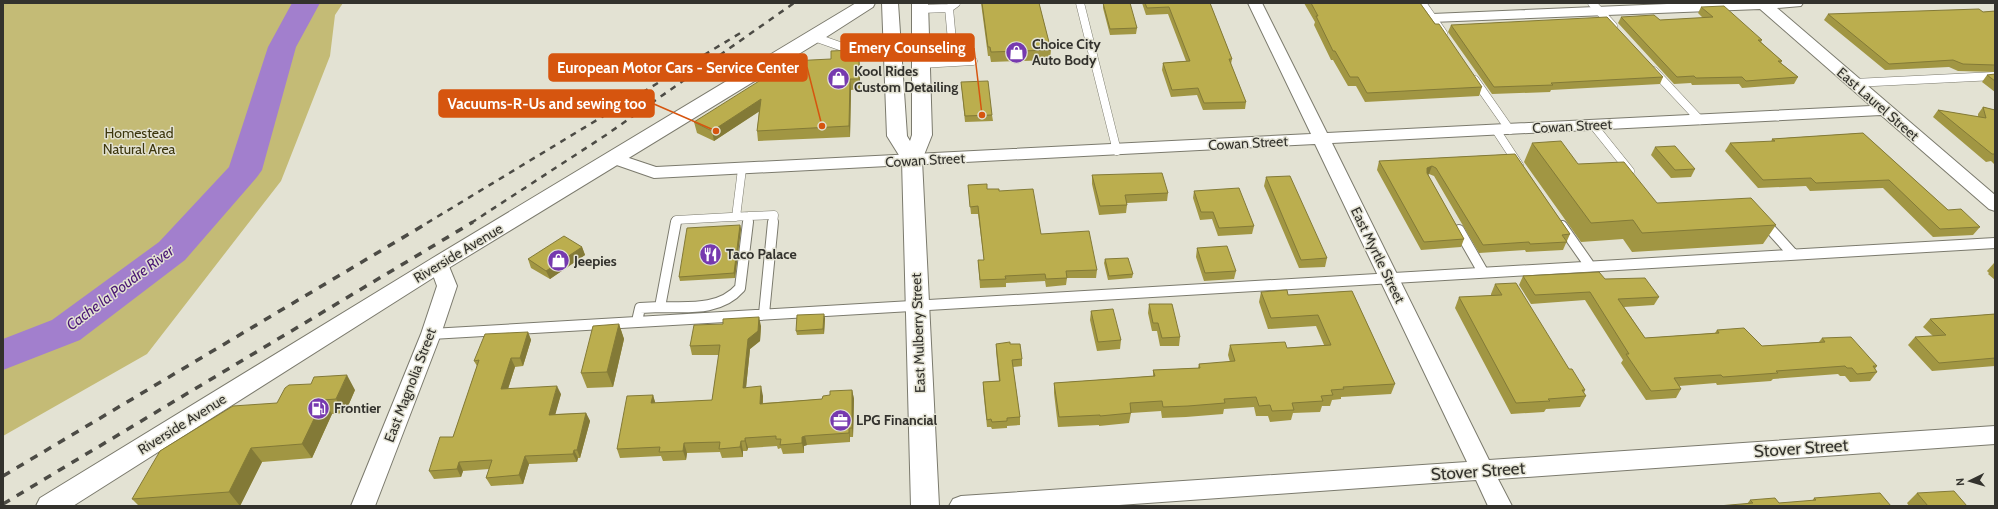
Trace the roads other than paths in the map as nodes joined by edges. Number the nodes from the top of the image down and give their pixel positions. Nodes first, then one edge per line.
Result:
1 (867, 3) edge
2 (890, 3) edge
3 (956, 3) edge
4 (1080, 3) edge
5 (1255, 3) edge
6 (1422, 3) edge
7 (1796, 3) edge
8 (1762, 4) edge
9 (920, 6) edge
10 (1595, 7) edge
11 (949, 8) junction
12 (1432, 18) junction
13 (1619, 32) edge
14 (814, 37) junction
15 (1449, 42) edge
16 (920, 43) junction
17 (893, 49) junction
18 (972, 61) dead end
19 (921, 64) junction
20 (1651, 67) edge
21 (1471, 74) edge
22 (1995, 76) edge
23 (1854, 83) junction
24 (1885, 110) junction
25 (1700, 120) junction
26 (1593, 125) junction
27 (1503, 130) junction
28 (1321, 140) junction
29 (1117, 150) junction
30 (614, 158) junction
31 (912, 160) junction
32 (742, 169) junction
33 (1523, 169) edge
34 (1637, 179) edge
35 (1995, 205) edge
36 (1757, 214) edge
37 (749, 216) junction
38 (736, 217) junction
39 (1452, 219) edge
40 (1558, 221) edge
41 (1995, 243) edge
42 (1793, 254) junction
43 (439, 264) junction
44 (1590, 266) junction
45 (1483, 272) junction
46 (1389, 278) junction
47 (917, 305) junction
48 (660, 307) junction
49 (764, 314) junction
50 (637, 321) junction
51 (431, 334) junction
52 (1995, 435) edge
53 (1483, 470) junction
54 (50, 506) edge
55 (363, 506) edge
56 (925, 506) edge
57 (961, 506) edge
58 (1500, 506) edge

1 - 14 highway, Riverside Avenue
2 - 17 highway
3 - 11 lane
4 - 29 lane
5 - 28 street, East Myrtle Street
6 - 12 lane
7 - 8 street
8 - 10 street
8 - 23 street, East Laurel Street
9 - 11 lane
9 - 16 highway, East Mulberry Street
10 - 12 street
10 - 13 lane
11 - 16 lane
12 - 15 lane
14 - 17 lane
14 - 30 highway, Riverside Avenue
16 - 19 highway, East Mulberry Street
17 - 31 highway
18 - 19 lane
19 - 31 highway, East Mulberry Street
20 - 25 lane
21 - 27 lane
22 - 23 lane
23 - 24 street, East Laurel Street
24 - 25 street, Cowan Street
24 - 35 street, East Laurel Street
25 - 26 street, Cowan Street
26 - 27 street, Cowan Street
26 - 34 lane
27 - 28 street, Cowan Street
27 - 33 lane
28 - 29 street, Cowan Street
28 - 46 street, East Myrtle Street
29 - 31 street, Cowan Street
30 - 32 street, Cowan Street
30 - 43 highway, Riverside Avenue
31 - 32 street, Cowan Street
31 - 47 highway, East Mulberry Street
32 - 38 lane
36 - 42 lane
37 - 38 lane
37 - 48 lane
37 - 49 lane
38 - 48 lane
39 - 45 lane
40 - 44 lane
41 - 42 lane
42 - 44 lane
43 - 51 street, East Magnolia Street
43 - 54 highway, Riverside Avenue
44 - 45 lane
45 - 46 lane
46 - 47 lane
46 - 53 street, East Myrtle Street
47 - 49 lane
47 - 56 highway, East Mulberry Street
48 - 50 lane
49 - 50 lane
50 - 51 lane
51 - 55 street, East Magnolia Street
52 - 53 street, Stover Street
53 - 57 street, Stover Street
53 - 58 street, East Myrtle Street

